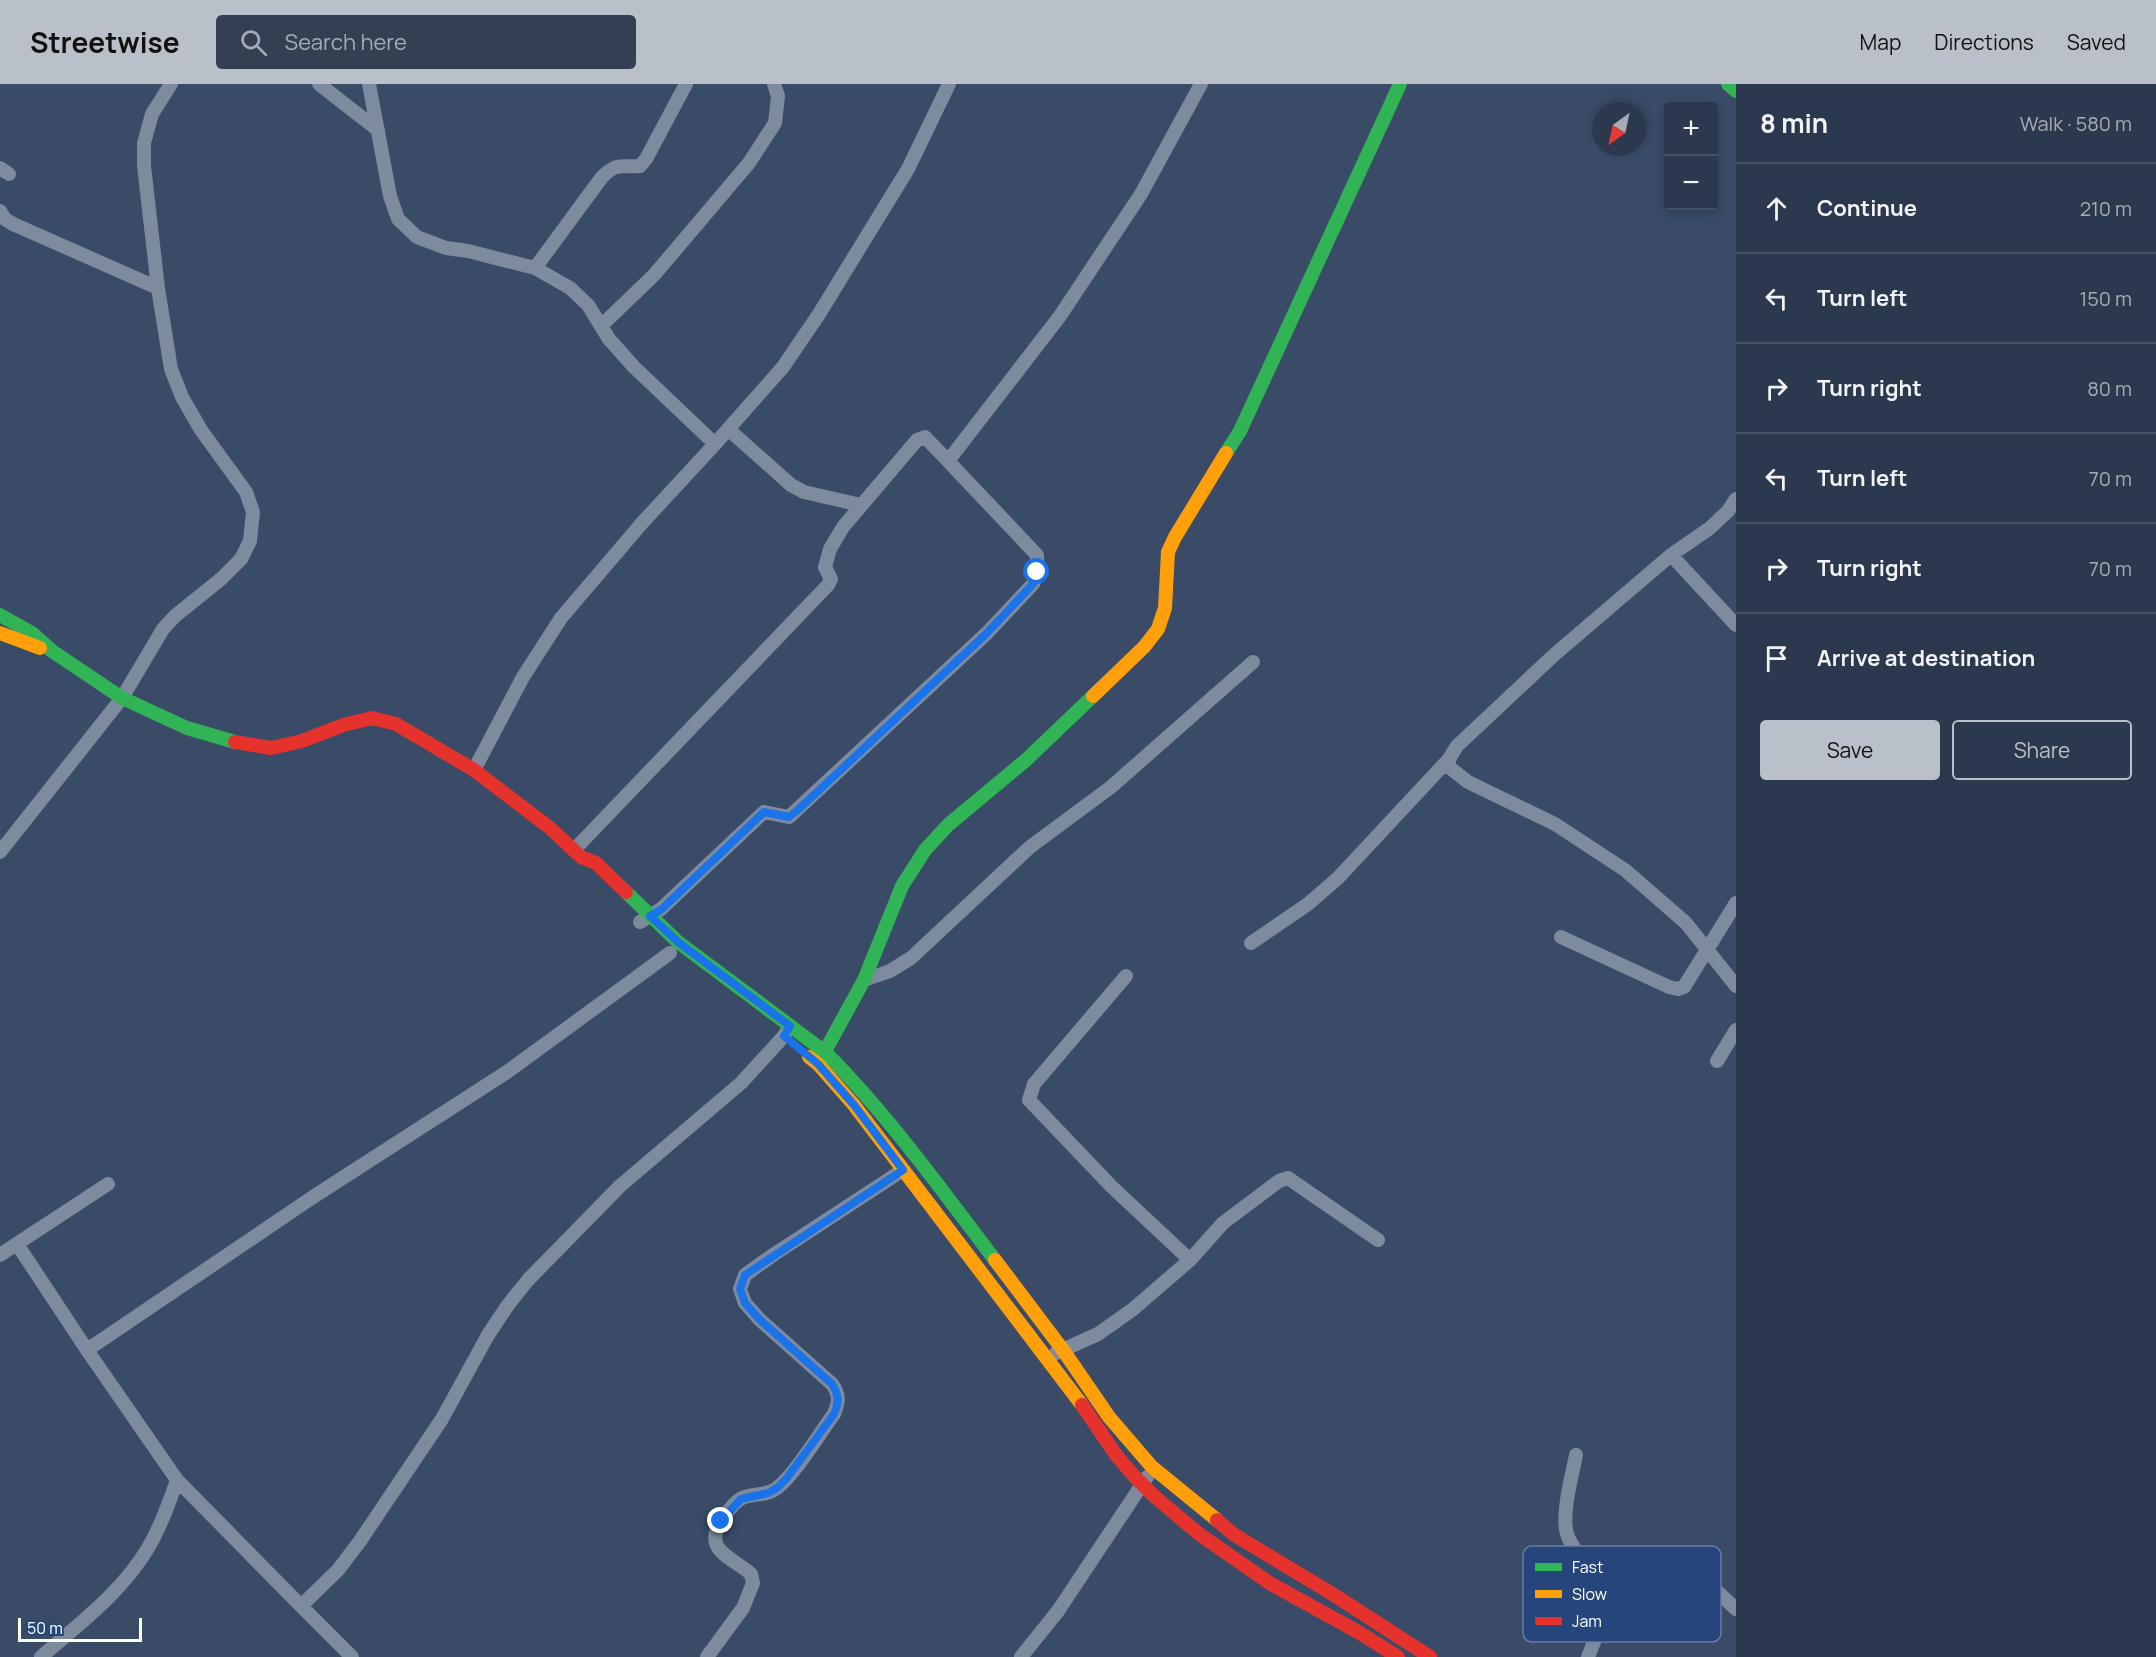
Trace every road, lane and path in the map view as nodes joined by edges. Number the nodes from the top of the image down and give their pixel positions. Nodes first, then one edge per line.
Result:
1 (171, 84) edge
2 (319, 84) edge
3 (369, 84) edge
4 (686, 84) edge
5 (774, 84) edge
6 (949, 84) edge
7 (1201, 84) edge
8 (1400, 84) edge
9 (1728, 84) edge
10 (1736, 91) edge
11 (378, 130) junction
12 (0, 211) edge
13 (534, 268) junction
14 (158, 288) junction
15 (601, 326) junction
16 (728, 429) junction
17 (715, 444) junction
18 (948, 460) junction
19 (1736, 499) edge
20 (861, 505) junction
21 (1671, 555) junction
22 (0, 615) edge
23 (1736, 625) edge
24 (0, 633) edge
25 (52, 651) junction
26 (1253, 662) dead end
27 (122, 698) junction
28 (1449, 759) junction
29 (474, 770) junction
30 (0, 852) edge
31 (578, 853) junction
32 (1736, 903) edge
33 (645, 919) junction
34 (1561, 937) dead end
35 (1251, 943) dead end
36 (1706, 949) junction
37 (670, 953) junction
38 (1126, 976) dead end
39 (864, 980) junction
40 (1736, 986) edge
41 (1736, 1030) edge
42 (787, 1031) junction
43 (821, 1058) junction
44 (1718, 1061) dead end
45 (903, 1170) junction
46 (108, 1184) dead end
47 (1378, 1240) dead end
48 (17, 1244) junction
49 (0, 1255) edge
50 (1190, 1260) junction
51 (87, 1350) junction
52 (1063, 1350) junction
53 (1045, 1358) junction
54 (1576, 1455) dead end
55 (1154, 1469) junction
56 (177, 1480) junction
57 (1142, 1483) junction
58 (1249, 1544) junction
59 (1573, 1546) edge
60 (1238, 1562) junction
61 (1721, 1595) edge
62 (301, 1606) junction
63 (1736, 1609) edge
64 (1594, 1642) edge
65 (41, 1657) edge
66 (352, 1657) edge
67 (707, 1657) edge
68 (1021, 1657) edge
69 (1398, 1657) edge
70 (1430, 1657) edge
71 (1588, 1657) edge

1 - 14 street
2 - 11 street
3 - 11 street
4 - 13 street
5 - 15 street
6 - 16 street
7 - 18 street
8 - 39 street
9 - 10 street
11 - 13 street
12 - 14 street
13 - 15 street
14 - 27 street
15 - 17 street
16 - 17 street
16 - 20 street
17 - 29 street
18 - 20 street
18 - 33 street
19 - 21 street
20 - 31 street
21 - 23 street
21 - 28 street
22 - 25 street
24 - 25 street
25 - 27 street
26 - 39 street
27 - 29 street
27 - 30 street
28 - 35 street
28 - 36 street
29 - 31 street
31 - 33 street
32 - 36 street
33 - 37 street
33 - 42 street
34 - 36 street
36 - 40 street
37 - 42 street
37 - 51 street
38 - 50 street
39 - 43 street
41 - 44 street
42 - 43 street
42 - 62 street
43 - 45 street
43 - 52 street
45 - 53 street
45 - 67 street
46 - 48 street
47 - 50 street
48 - 49 street
48 - 51 street
50 - 52 street
51 - 56 street
52 - 53 street
52 - 55 street
53 - 57 street
54 - 59 street
55 - 57 street
55 - 58 street
56 - 62 street
56 - 65 street
57 - 60 street
57 - 68 street
58 - 60 street
58 - 70 street
60 - 69 street
61 - 63 street
62 - 66 street
64 - 71 street

